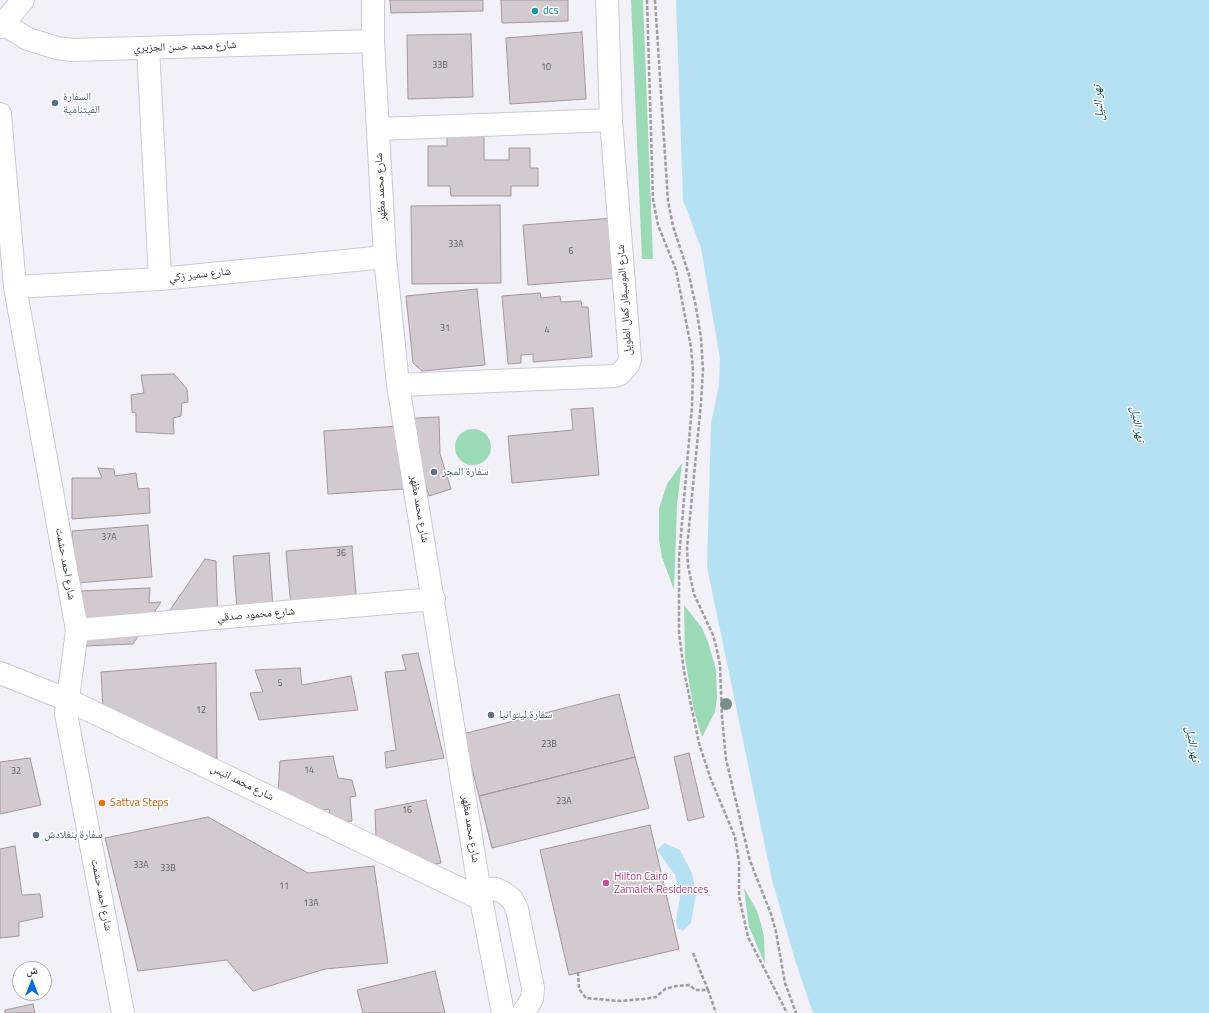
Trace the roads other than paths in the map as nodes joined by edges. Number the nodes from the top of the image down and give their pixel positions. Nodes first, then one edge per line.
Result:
1 (23, 0) edge
2 (373, 0) edge
3 (607, 0) edge
4 (1, 24) edge
5 (373, 41) junction
6 (148, 48) junction
7 (0, 114) edge
8 (611, 120) junction
9 (378, 129) junction
10 (384, 257) junction
11 (160, 280) junction
12 (15, 287) junction
13 (398, 386) junction
14 (434, 599) junction
15 (77, 630) junction
16 (0, 673) edge
17 (68, 700) junction
18 (480, 893) junction
19 (123, 1013) edge
20 (503, 1013) edge
21 (524, 1013) edge

1 - 4 street
2 - 5 street, شارع محمد مظهر
3 - 8 street, شارع الموسيقار كمال الطويل
4 - 6 street, شارع محمد حسن الجزيري
5 - 6 street, شارع محمد حسن الجزيري
5 - 9 street, شارع محمد مظهر
6 - 11 street
7 - 12 street, شارع احمد حشمت
8 - 9 street
8 - 13 street, شارع الموسيقار كمال الطويل
9 - 10 street, شارع محمد مظهر
10 - 11 street, شارع سمير زكي
10 - 13 street, شارع محمد مظهر
11 - 12 street, شارع سمير زكي
12 - 15 street, شارع احمد حشمت
13 - 14 street, شارع محمد مظهر
14 - 15 street, شارع محمود صدقي
14 - 18 street, شارع محمد مظهر
15 - 17 street, شارع احمد حشمت
16 - 17 street, شارع محمد انيس
17 - 18 street, شارع محمد انيس
17 - 19 street, شارع احمد حشمت
18 - 20 street, شارع محمد مظهر
18 - 21 street, شارع محمد انيس

